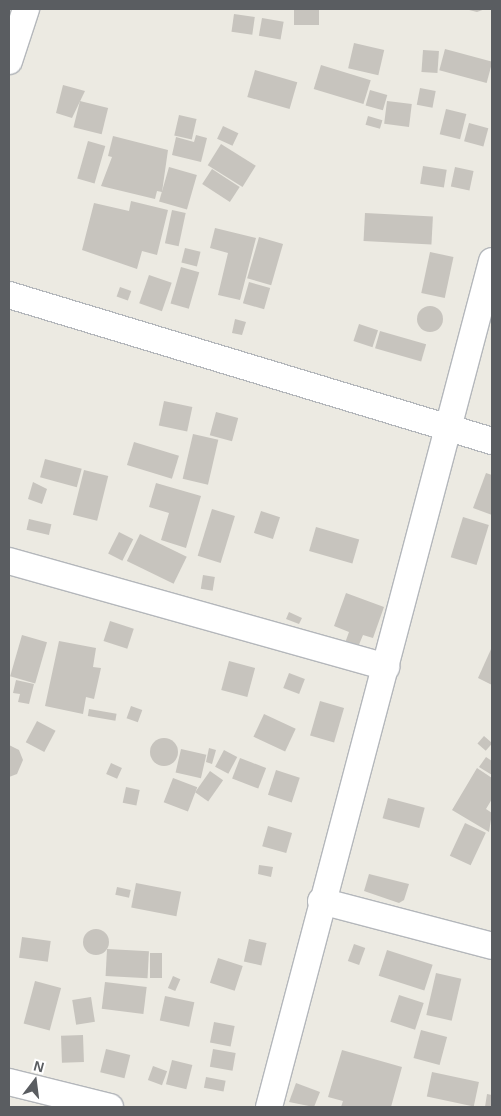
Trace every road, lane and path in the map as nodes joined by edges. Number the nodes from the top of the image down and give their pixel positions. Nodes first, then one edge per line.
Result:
1 (26, 9) edge
2 (12, 45) edge
3 (492, 261) edge
4 (9, 295) edge
5 (449, 429) junction
6 (492, 441) edge
7 (9, 561) edge
8 (386, 667) junction
9 (321, 901) junction
10 (492, 946) edge
11 (9, 1082) edge
12 (110, 1107) edge
13 (269, 1107) edge

1 - 2 street
3 - 5 street
4 - 5 street
5 - 6 street
5 - 8 street
7 - 8 street
8 - 9 street
9 - 10 street
9 - 13 street
11 - 12 street

